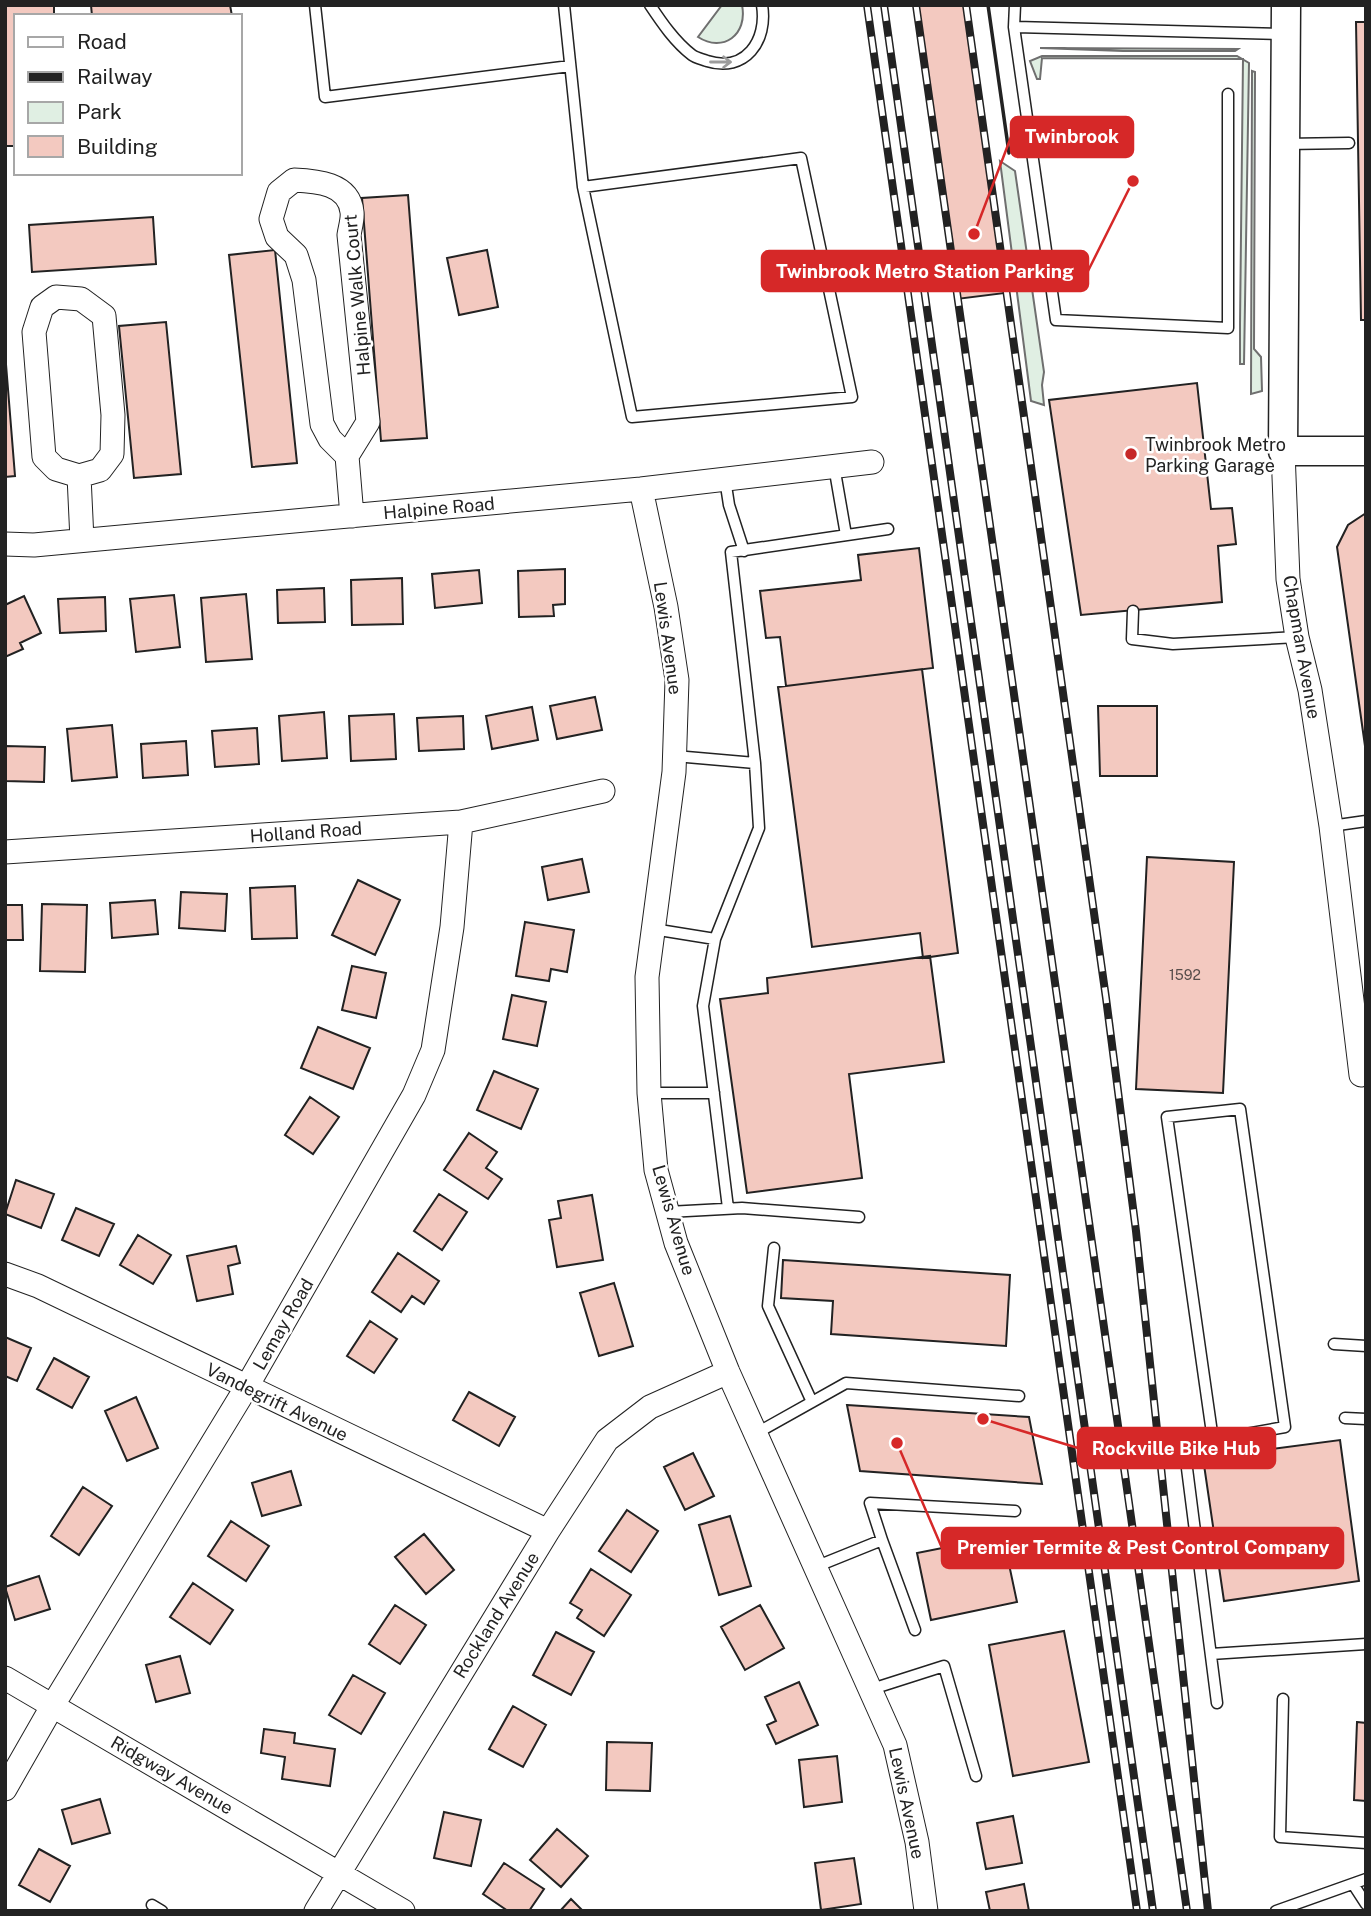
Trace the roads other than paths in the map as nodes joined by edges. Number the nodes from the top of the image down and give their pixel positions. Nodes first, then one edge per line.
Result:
1 (315, 5) edge
2 (564, 5) edge
3 (650, 5) edge
4 (762, 5) edge
5 (1015, 5) edge
6 (1286, 5) edge
7 (1014, 27) junction
8 (1285, 34) junction
9 (570, 66) junction
10 (1228, 94) dead end
11 (1349, 143) dead end
12 (1285, 144) junction
13 (583, 187) junction
14 (1283, 451) junction
15 (1366, 451) edge
16 (347, 456) junction
17 (872, 461) dead end
18 (834, 466) junction
19 (79, 477) junction
20 (725, 478) junction
21 (641, 489) junction
22 (352, 516) junction
23 (888, 529) dead end
24 (846, 535) junction
25 (82, 540) junction
26 (5, 544) edge
27 (744, 551) junction
28 (1133, 611) dead end
29 (1297, 637) junction
30 (675, 756) junction
31 (755, 762) junction
32 (603, 791) dead end
33 (1366, 821) edge
34 (461, 822) junction
35 (1331, 826) junction
36 (5, 852) edge
37 (653, 929) junction
38 (715, 939) junction
39 (1364, 1075) edge
40 (649, 1093) junction
41 (714, 1093) junction
42 (728, 1208) junction
43 (668, 1212) junction
44 (859, 1217) dead end
45 (774, 1248) dead end
46 (5, 1274) edge
47 (1334, 1344) dead end
48 (1366, 1346) edge
49 (728, 1372) junction
50 (246, 1388) junction
51 (1019, 1396) dead end
52 (812, 1402) junction
53 (1345, 1418) dead end
54 (1366, 1419) edge
55 (755, 1434) junction
56 (1213, 1440) junction
57 (1015, 1511) dead end
58 (548, 1531) junction
59 (882, 1540) junction
60 (816, 1567) junction
61 (915, 1630) dead end
62 (1366, 1644) edge
63 (1211, 1654) junction
64 (5, 1678) edge
65 (872, 1689) junction
66 (1283, 1699) dead end
67 (1217, 1703) dead end
68 (53, 1705) junction
69 (976, 1776) dead end
70 (5, 1789) edge
71 (1366, 1843) edge
72 (338, 1872) junction
73 (1366, 1879) edge
74 (1353, 1884) junction
75 (1366, 1905) edge
76 (316, 1911) edge
77 (403, 1911) edge
78 (926, 1911) edge
79 (1276, 1911) edge

1 - 9 lane
2 - 9 lane
3 -> 4 lane
5 - 7 lane
6 - 8 street, Chapman Avenue
7 - 8 lane
7 - 10 lane
8 - 12 street, Chapman Avenue
9 - 13 lane
11 - 12 lane
12 - 14 street, Chapman Avenue
13 - 13 lane
14 - 15 street
14 - 29 street, Chapman Avenue
16 - 16 street, Halpine Walk Court
16 - 22 street
17 - 18 street, Halpine Road
18 - 20 street, Halpine Road
18 - 24 lane
19 - 19 street
19 - 25 street
20 - 21 street, Halpine Road
20 - 27 lane
21 - 22 street, Halpine Road
21 - 30 street, Lewis Avenue
22 - 25 street, Halpine Road
23 - 24 lane
24 - 27 lane
25 - 26 street, Halpine Road
27 - 31 lane
28 - 29 lane
29 - 35 street, Chapman Avenue
30 - 31 lane
30 - 37 street, Lewis Avenue
31 - 38 lane
32 - 34 street, Holland Road
33 - 35 lane
34 - 36 street, Holland Road
34 - 50 street, Lemay Road
35 - 39 street, Chapman Avenue
37 - 38 lane
37 - 40 street, Lewis Avenue
38 - 41 lane
40 - 41 lane
40 - 43 street, Lewis Avenue
41 - 42 lane
42 - 43 lane
42 - 44 lane
43 - 49 street, Lewis Avenue
45 - 52 lane
46 - 50 street, Vandegrift Avenue
47 - 48 lane
49 - 55 street, Lewis Avenue
49 - 58 street, Rockland Avenue
50 - 58 street, Vandegrift Avenue
50 - 68 street, Lemay Road
51 - 52 lane
52 - 55 lane
53 - 54 lane
55 - 60 street, Lewis Avenue
56 - 56 lane
56 - 63 lane
57 - 59 lane
58 - 72 street, Rockland Avenue
59 - 60 lane
59 - 61 lane
60 - 65 street, Lewis Avenue
62 - 63 lane
63 - 67 lane
64 - 68 street, Ridgway Avenue
65 - 69 lane
65 - 78 street, Lewis Avenue
66 - 71 lane
68 - 70 street, Lemay Road
68 - 72 street, Ridgway Avenue
72 - 76 street, Rockland Avenue
72 - 77 street, Ridgway Avenue
73 - 74 lane
74 - 75 lane
74 - 79 lane

